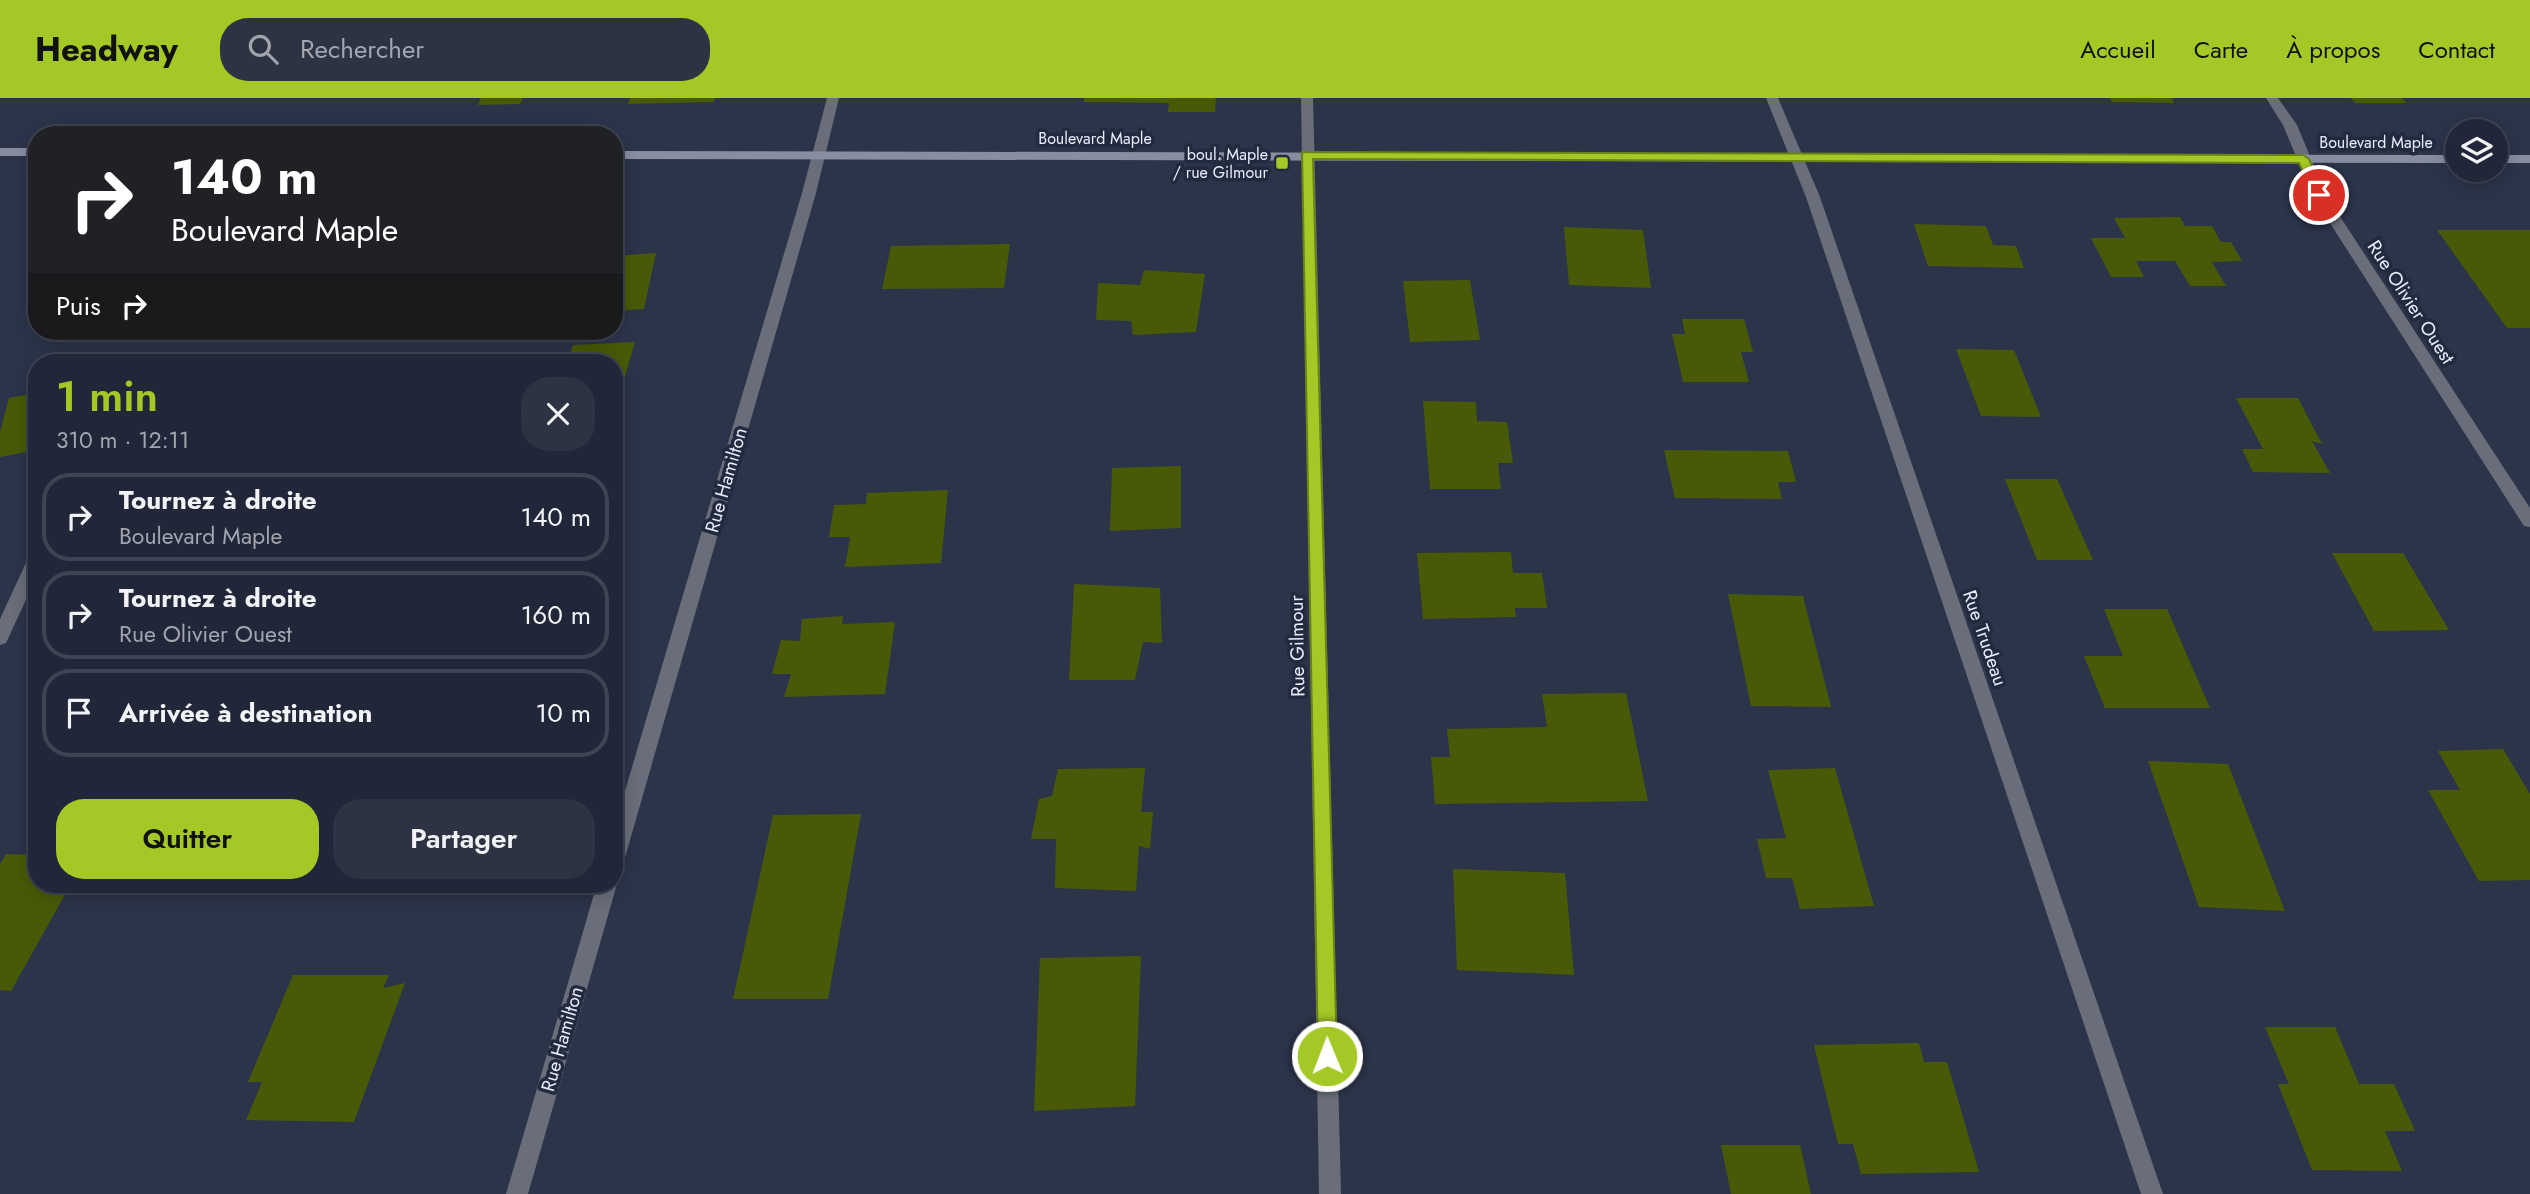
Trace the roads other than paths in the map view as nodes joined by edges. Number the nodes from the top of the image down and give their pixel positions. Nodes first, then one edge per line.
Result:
1 (833, 98) edge
2 (1307, 98) edge
3 (1772, 98) edge
4 (2272, 98) edge
5 (0, 152) edge
6 (28, 152) edge
7 (623, 155) edge
8 (818, 155) junction
9 (1306, 155) junction
10 (1795, 157) junction
11 (2303, 159) junction
12 (2445, 159) edge
13 (2508, 159) edge
14 (2530, 159) edge
15 (2530, 521) edge
16 (28, 577) edge
17 (0, 638) edge
18 (623, 830) edge
19 (604, 893) edge
20 (517, 1194) edge
21 (1330, 1194) edge
22 (2152, 1194) edge

1 - 8 street, Rue Hamilton
2 - 9 street, Rue Gilmour
3 - 10 street, Rue Trudeau
4 - 11 street, Rue Olivier Ouest
5 - 6 street
7 - 8 street, Boulevard Maple
8 - 9 street, Boulevard Maple
8 - 18 street, Rue Hamilton
9 - 10 street, Boulevard Maple
9 - 21 street, Rue Gilmour
10 - 11 street, Boulevard Maple
10 - 22 street, Rue Trudeau
11 - 12 street, Boulevard Maple
11 - 15 street, Rue Olivier Ouest
13 - 14 street
16 - 17 street
19 - 20 street, Rue Hamilton

